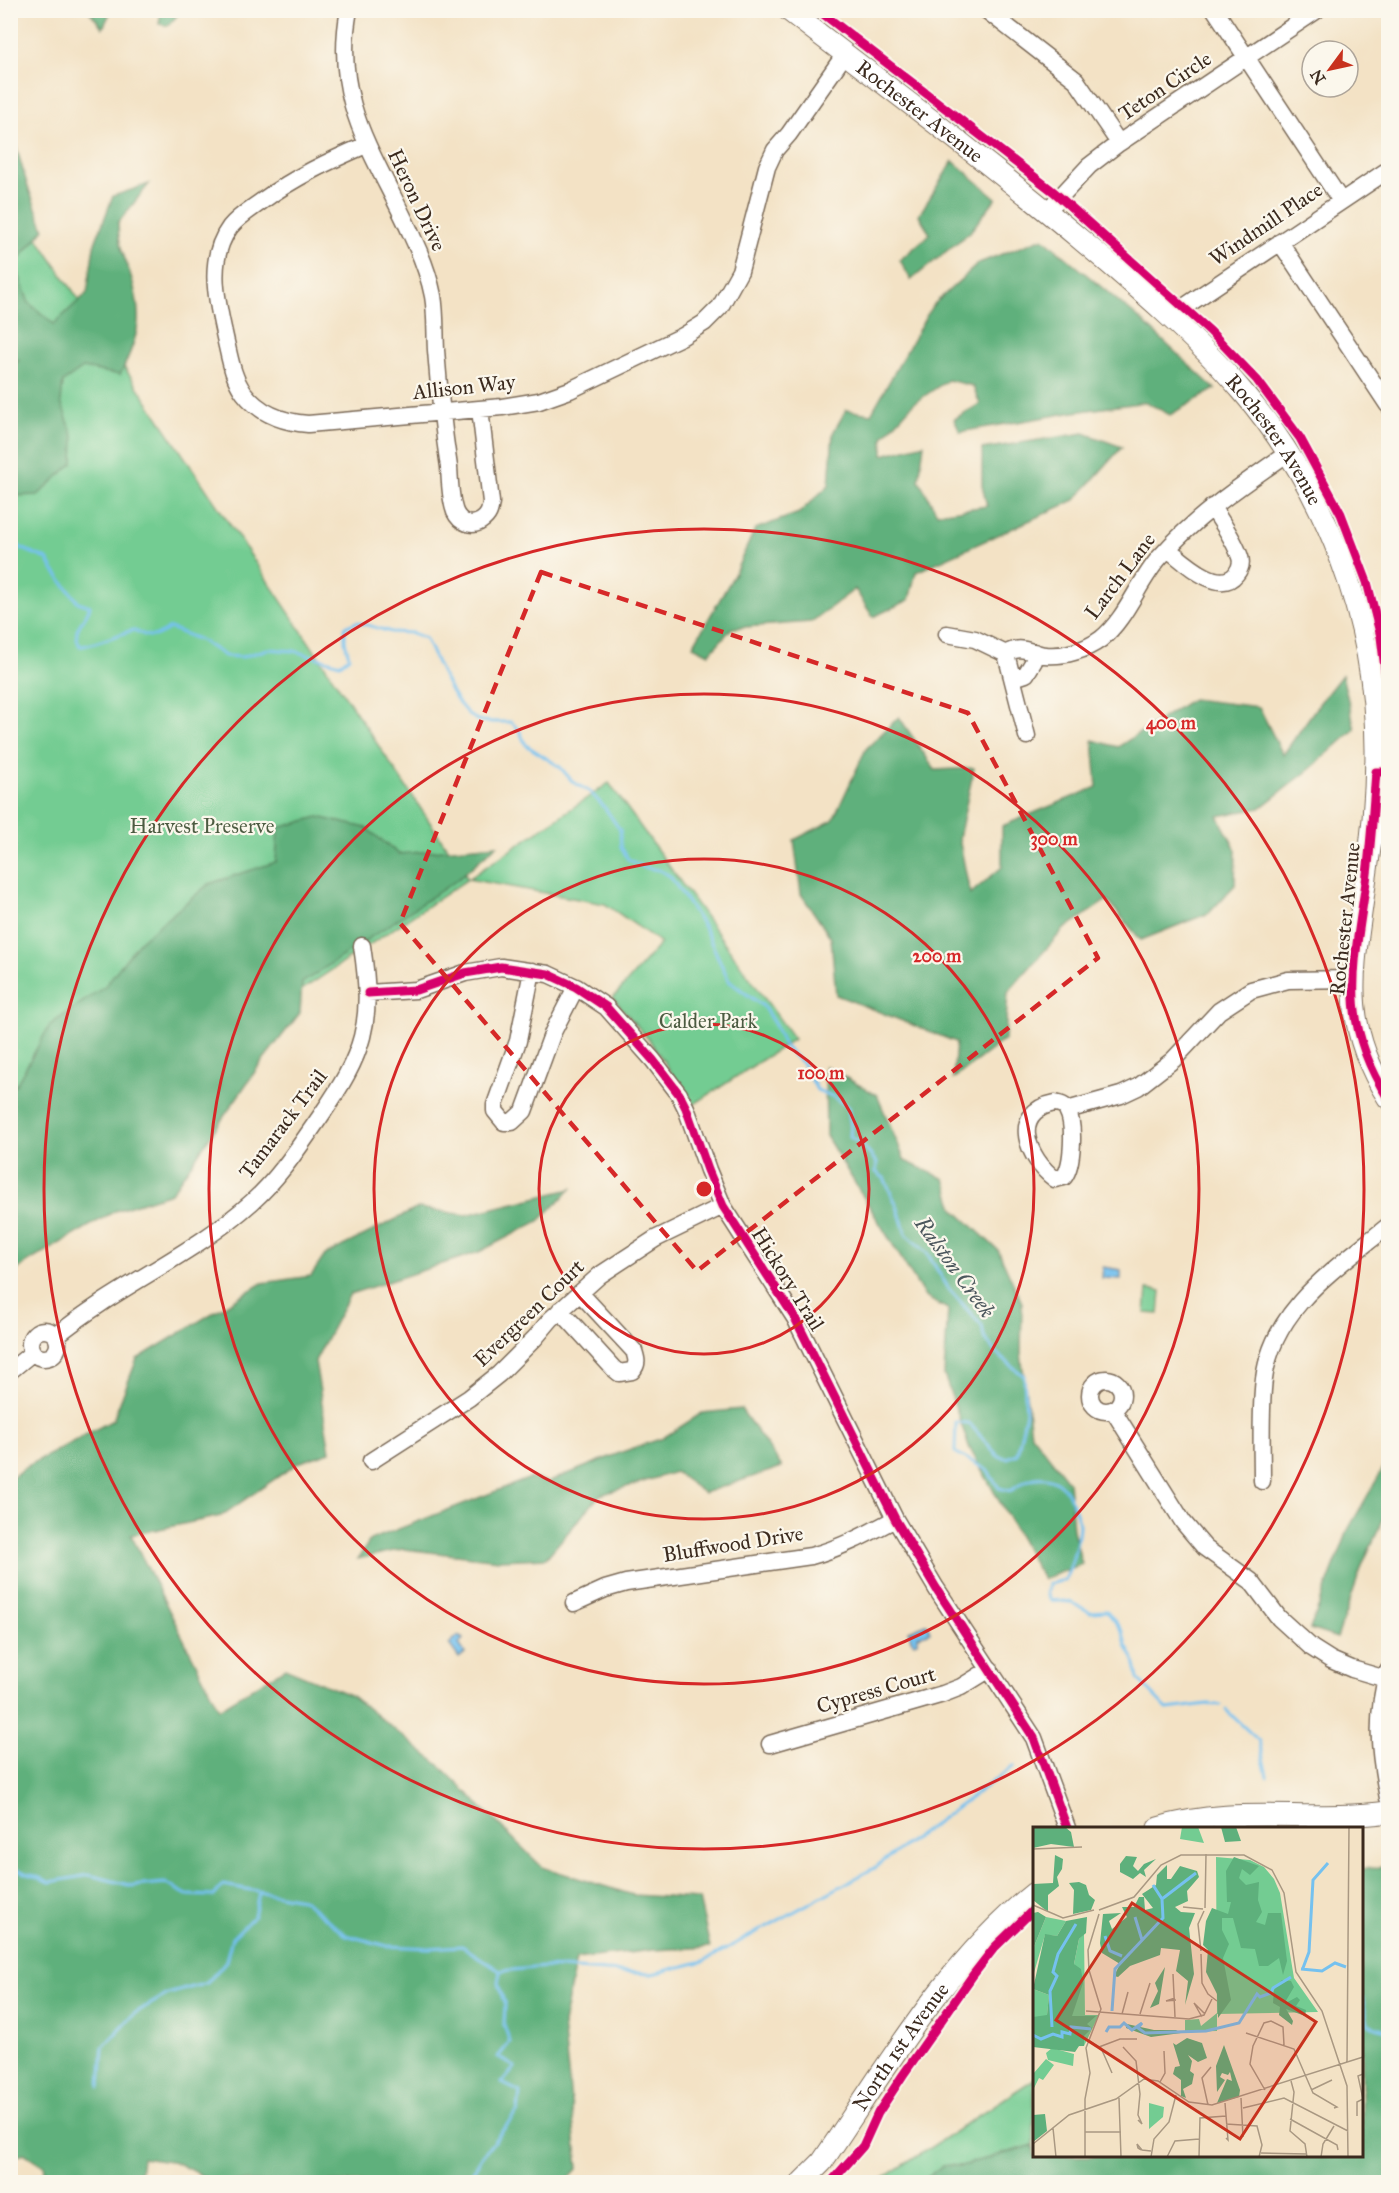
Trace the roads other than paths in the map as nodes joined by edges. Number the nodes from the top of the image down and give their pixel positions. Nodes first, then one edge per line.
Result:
1 (349, 10) edge
2 (788, 10) edge
3 (986, 10) edge
4 (1215, 10) edge
5 (1317, 10) edge
6 (845, 54) junction
7 (1247, 59) junction
8 (1119, 143) junction
9 (366, 145) junction
10 (1389, 170) edge
11 (1341, 201) junction
12 (1047, 212) junction
13 (1280, 242) junction
14 (1172, 320) junction
15 (1389, 405) edge
16 (480, 409) junction
17 (441, 412) junction
18 (1288, 453) junction
19 (1212, 507) junction
20 (1168, 549) junction
21 (947, 634) dead end
22 (1034, 652) junction
23 (1006, 654) junction
24 (1011, 674) junction
25 (1027, 736) dead end
26 (1382, 772) edge
27 (362, 946) dead end
28 (532, 971) junction
29 (1353, 980) junction
30 (576, 987) junction
31 (368, 993) junction
32 (1389, 1098) edge
33 (1067, 1110) dead end
34 (723, 1206) junction
35 (1389, 1226) edge
36 (580, 1293) junction
37 (560, 1310) junction
38 (10, 1371) edge
39 (1113, 1410) dead end
40 (371, 1461) dead end
41 (1262, 1481) dead end
42 (895, 1519) junction
43 (574, 1603) dead end
44 (990, 1669) junction
45 (1387, 1675) edge
46 (770, 1744) dead end
47 (1389, 1798) edge
48 (1389, 1812) edge
49 (1067, 1827) edge
50 (1162, 1827) edge
51 (1033, 1895) edge
52 (802, 2182) edge

1 - 9 street, Heron Drive
2 - 6 main road, Rochester Avenue
3 - 8 street
4 - 7 street
5 - 7 street, Teton Circle
6 - 12 main road, Rochester Avenue
6 - 16 street, Allison Way
7 - 8 street, Teton Circle
7 - 11 street
8 - 12 street, Teton Circle
9 - 17 street, Heron Drive
9 - 17 street, Allison Way
10 - 11 street, Windmill Place
11 - 13 street, Windmill Place
12 - 14 main road, Rochester Avenue
13 - 14 street, Windmill Place
13 - 15 street
14 - 18 main road, Rochester Avenue
16 - 17 street, Allison Way
16 - 17 street, Heron Drive
18 - 19 street, Larch Lane
18 - 26 main road, Rochester Avenue
19 - 20 street, Larch Lane
19 - 20 street
20 - 22 street, Larch Lane
21 - 23 street, Larch Lane
22 - 23 street, Larch Lane
22 - 24 street
23 - 24 street
24 - 25 street
26 - 29 main road, Rochester Avenue
27 - 31 street, Tamarack Trail
28 - 30 street, Hickory Trail
28 - 30 street
28 - 31 street, Hickory Trail
29 - 32 main road, Rochester Avenue
29 - 33 street
30 - 34 street, Hickory Trail
31 - 38 street, Tamarack Trail
34 - 36 street, Evergreen Court
34 - 42 street, Hickory Trail
35 - 41 street
36 - 37 street, Evergreen Court
36 - 37 street
37 - 40 street, Evergreen Court
39 - 45 street
42 - 43 street, Bluffwood Drive
42 - 44 street, Hickory Trail
44 - 46 street, Cypress Court
44 - 49 street, Hickory Trail
45 - 47 street
48 - 50 main road
51 - 52 main road, North 1st Avenue

